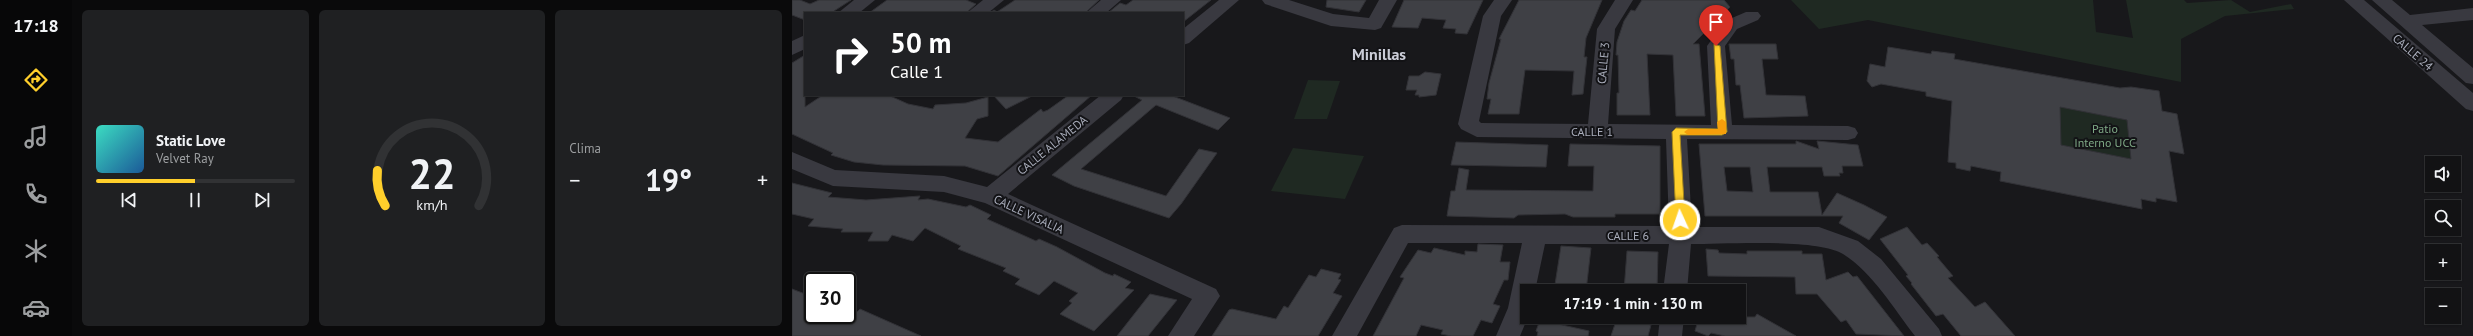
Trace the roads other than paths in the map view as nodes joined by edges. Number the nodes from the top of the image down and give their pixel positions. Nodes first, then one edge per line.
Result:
1 (866, 0) edge
2 (995, 0) edge
3 (1112, 0) edge
4 (1230, 0) edge
5 (1271, 0) edge
6 (1388, 0) edge
7 (1503, 0) edge
8 (1624, 0) edge
9 (2353, 0) edge
10 (2381, 0) edge
11 (848, 12) edge
12 (977, 12) edge
13 (1096, 12) edge
14 (2473, 14) edge
15 (1752, 16) dead end
16 (2405, 21) junction
17 (792, 35) edge
18 (1184, 38) edge
19 (804, 41) edge
20 (804, 42) edge
21 (792, 49) edge
22 (2469, 71) edge
23 (1113, 96) edge
24 (2473, 104) edge
25 (1597, 131) junction
26 (1676, 132) junction
27 (1722, 132) junction
28 (1848, 133) dead end
29 (792, 160) edge
30 (991, 196) junction
31 (1535, 235) junction
32 (1681, 235) junction
33 (1676, 284) edge
34 (1671, 324) edge
35 (1180, 336) edge
36 (1344, 336) edge
37 (1508, 336) edge
38 (1670, 336) edge
39 (1930, 336) edge

1 - 11 street
2 - 12 street
3 - 13 street
4 - 18 street
5 - 6 street
7 - 25 street, CALLE 1
8 - 25 street, CALLE 3
9 - 24 street, CALLE 24
10 - 16 street
14 - 16 street
15 - 27 street
16 - 22 street
17 - 19 street
20 - 21 street
23 - 30 street, CALLE ALAMEDA
25 - 26 street, CALLE 1
26 - 27 street, CALLE 1
26 - 32 street
27 - 28 street, CALLE 1
29 - 30 street, CALLE VISALIA
30 - 35 street, CALLE VISALIA
31 - 32 street, CALLE 6
31 - 36 street, CALLE 6
31 - 37 street
32 - 33 street
32 - 39 street, CALLE 6
34 - 38 street

